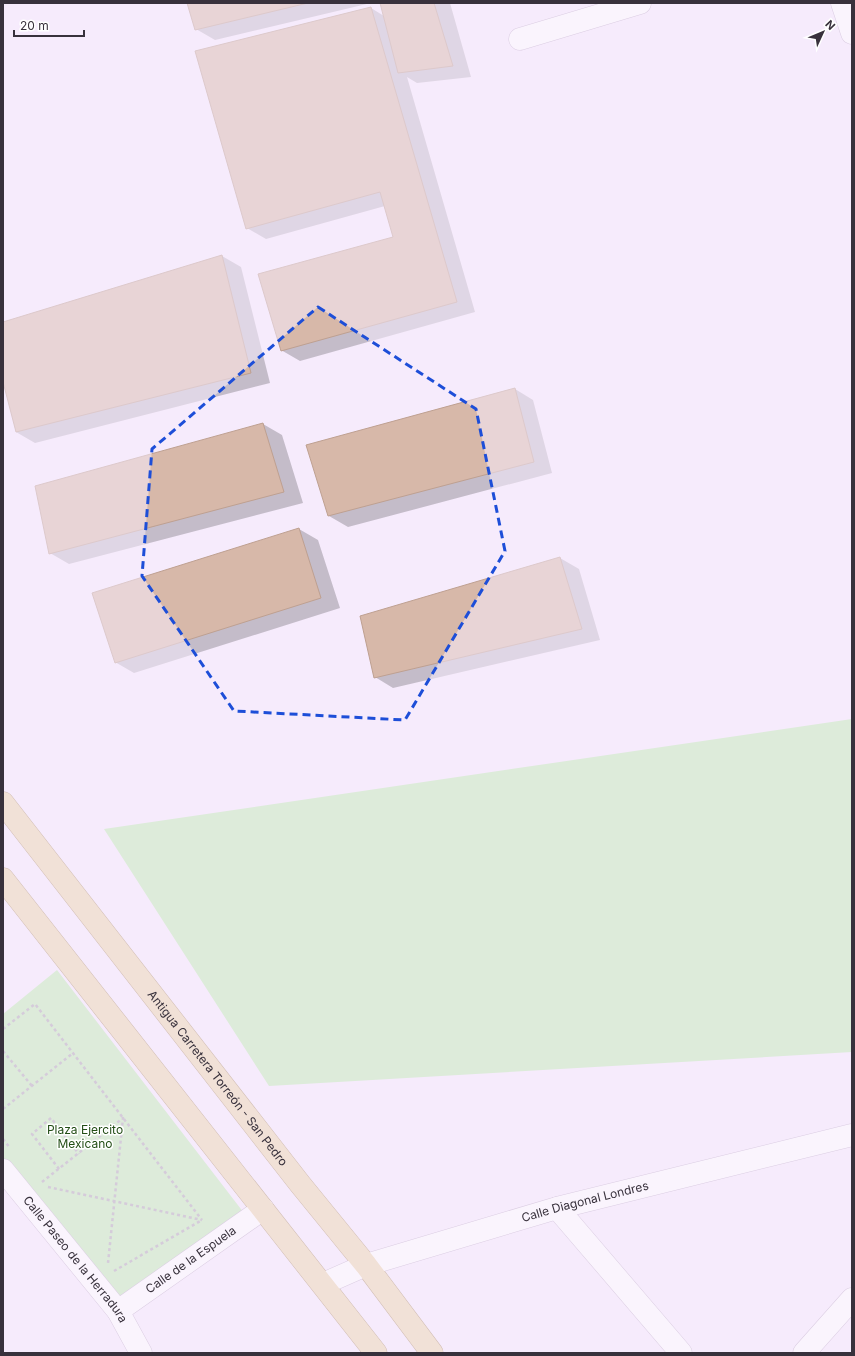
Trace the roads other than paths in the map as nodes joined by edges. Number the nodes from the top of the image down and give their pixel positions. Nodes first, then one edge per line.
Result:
1 (640, 3) edge
2 (842, 3) edge
3 (852, 33) edge
4 (520, 39) dead end
5 (3, 803) edge
6 (3, 879) edge
7 (852, 1136) edge
8 (7, 1160) edge
9 (262, 1208) junction
10 (557, 1208) junction
11 (366, 1266) junction
12 (323, 1284) junction
13 (852, 1300) edge
14 (118, 1311) junction
15 (141, 1353) edge
16 (376, 1353) edge
17 (432, 1353) edge
18 (681, 1353) edge
19 (804, 1353) edge

1 - 4 street
2 - 3 street
5 - 11 main road, Antigua Carretera Torreón - San Pedro
6 - 9 main road
7 - 10 street, Calle Diagonal Londres
8 - 14 street, Calle Paseo de la Herradura
9 - 12 main road
9 - 14 street, Calle de la Espuela
10 - 11 street, Calle Diagonal Londres
10 - 18 street
11 - 12 street, Calle Diagonal Londres
11 - 17 main road, Antigua Carretera Torreón - San Pedro
12 - 16 main road
13 - 19 street
14 - 15 street, Calle Paseo de la Herradura

